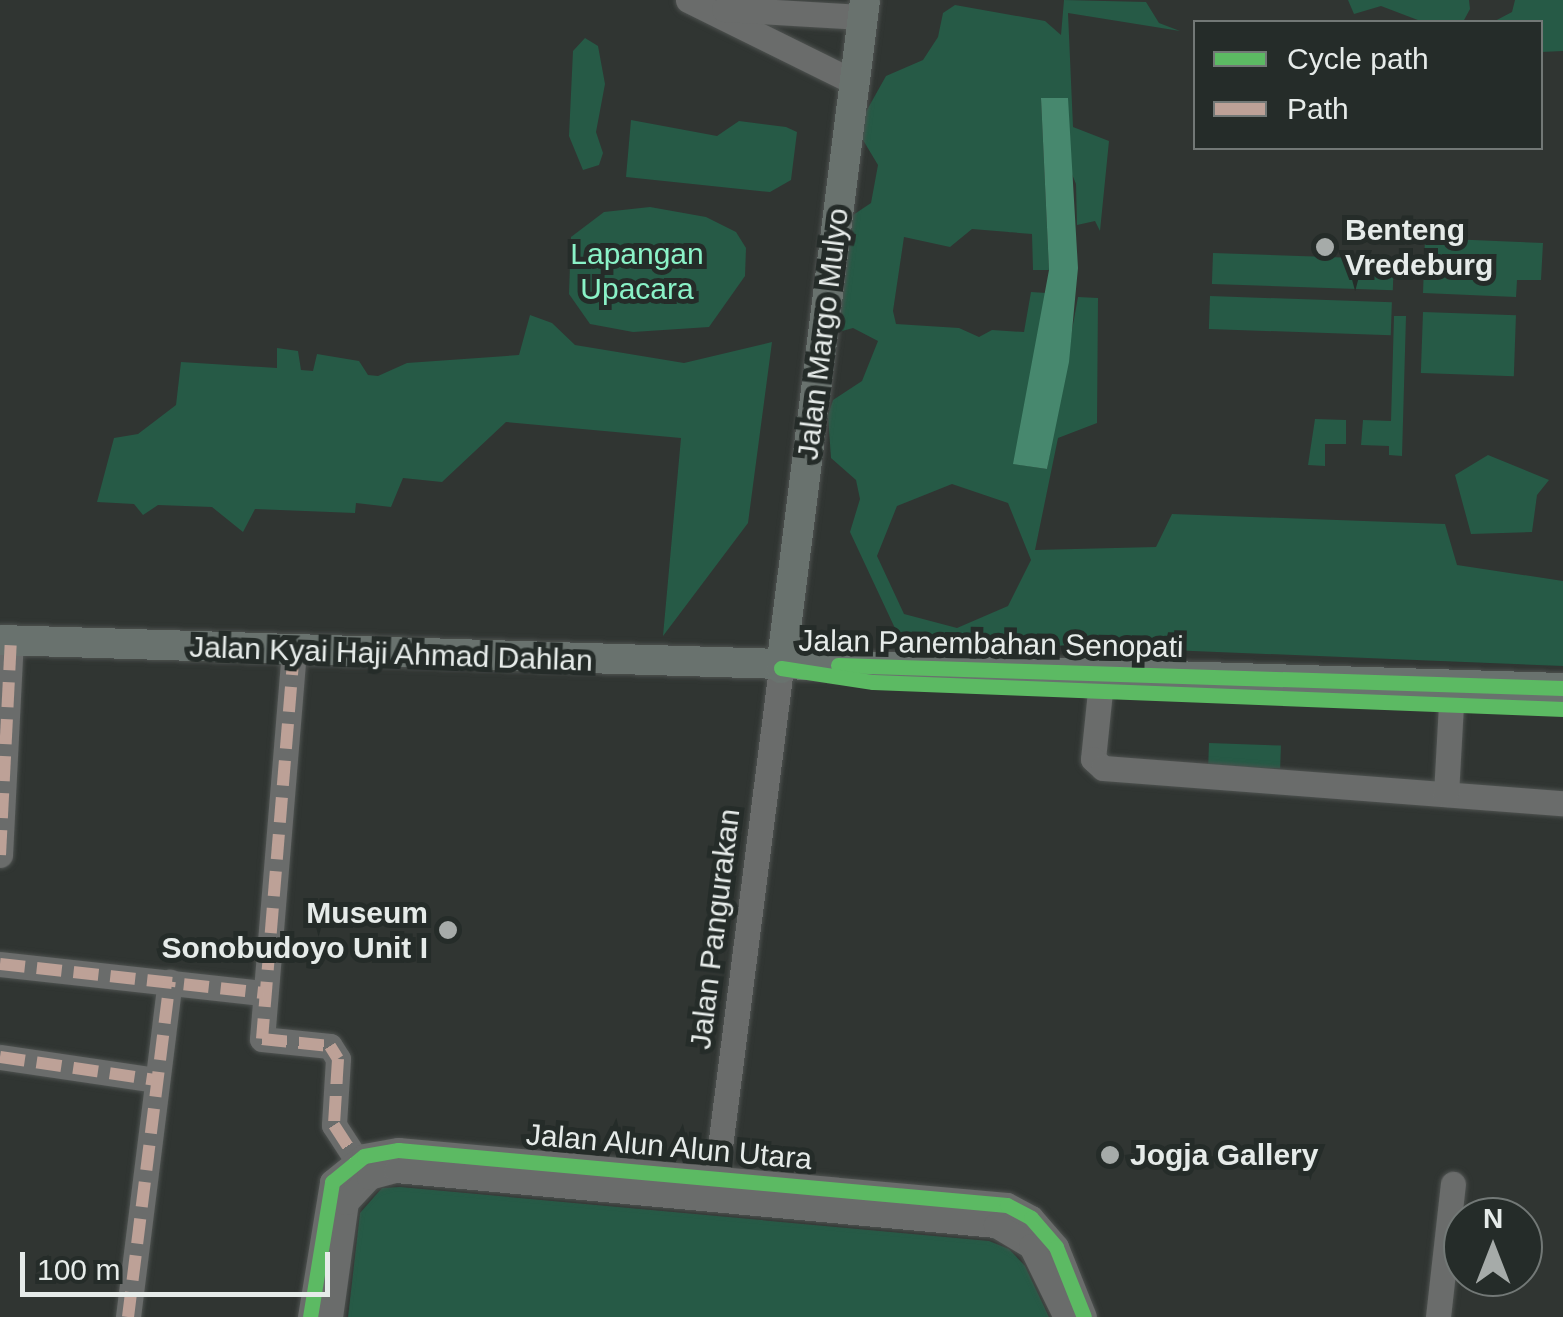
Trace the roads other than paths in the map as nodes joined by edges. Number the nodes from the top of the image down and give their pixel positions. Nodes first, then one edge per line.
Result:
1 (688, 0) edge
2 (714, 8) junction
3 (864, 9) edge
4 (854, 82) junction
5 (5, 640) edge
6 (294, 650) junction
7 (782, 668) junction
8 (1101, 682) junction
9 (1563, 688) edge
10 (1452, 704) junction
11 (1563, 709) edge
12 (1446, 794) junction
13 (1563, 804) edge
14 (0, 855) edge
15 (0, 964) edge
16 (170, 982) junction
17 (263, 994) junction
18 (0, 1057) edge
19 (156, 1080) junction
20 (356, 1159) junction
21 (552, 1174) junction
22 (1453, 1184) dead end
23 (715, 1189) junction
24 (874, 1203) junction
25 (128, 1317) edge
26 (310, 1317) edge
27 (330, 1317) edge
28 (1066, 1317) edge
29 (1084, 1317) edge
30 (1438, 1317) edge

1 - 2 street
2 - 3 street
2 - 4 street
3 - 4 main road, Jalan Margo Mulyo
4 - 7 main road, Jalan Margo Mulyo
5 - 6 main road, Jalan Kyai Haji Ahmad Dahlan
5 - 14 street
6 - 7 main road, Jalan Kyai Haji Ahmad Dahlan
6 - 17 street
7 - 8 main road, Jalan Panembahan Senopati
7 - 23 street, Jalan Pangurakan
8 - 9 main road, Jalan Panembahan Senopati
8 - 10 main road, Jalan Panembahan Senopati
8 - 12 street
10 - 11 main road, Jalan Panembahan Senopati
10 - 12 street
12 - 13 street
15 - 16 street
16 - 17 street
16 - 19 street
17 - 20 street
18 - 19 street
19 - 25 street
20 - 21 street, Jalan Alun Alun Utara
20 - 26 street
21 - 23 street, Jalan Alun Alun Utara
21 - 27 street, Jalan Alun Alun Utara
22 - 30 street
23 - 24 street, Jalan Alun Alun Utara
24 - 28 street, Jalan Alun Alun Utara
24 - 29 street, Jalan Alun Alun Utara

